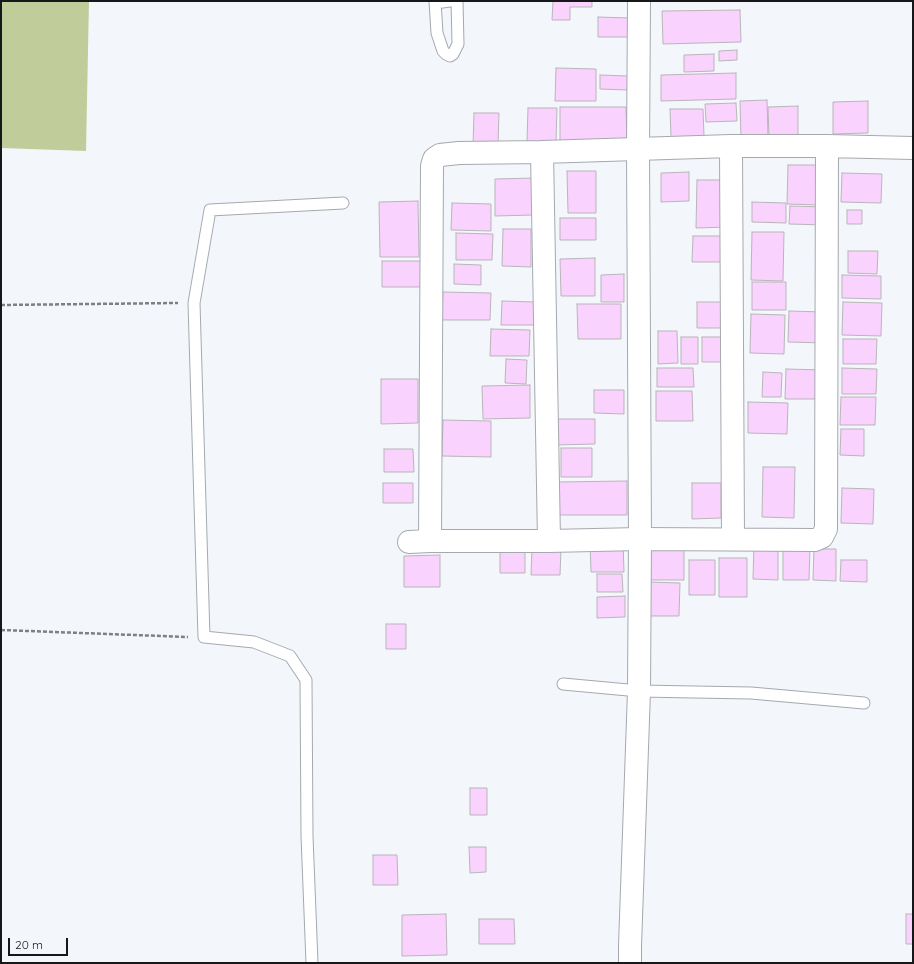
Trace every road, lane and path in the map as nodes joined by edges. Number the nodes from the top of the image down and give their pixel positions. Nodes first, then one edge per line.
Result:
1 (450, 1) edge
2 (458, 1) edge
3 (639, 1) edge
4 (435, 2) edge
5 (731, 146) junction
6 (827, 146) junction
7 (913, 148) edge
8 (638, 150) junction
9 (542, 152) junction
10 (343, 203) dead end
11 (194, 303) junction
12 (1, 305) edge
13 (640, 539) junction
14 (733, 539) junction
15 (549, 541) junction
16 (1, 630) edge
17 (204, 637) junction
18 (563, 684) dead end
19 (638, 691) junction
20 (864, 703) dead end
21 (312, 963) edge
22 (630, 963) edge

1 - 4 lane
2 - 4 lane
3 - 8 street
5 - 6 street
5 - 8 street
5 - 14 street
6 - 7 street
6 - 14 street
8 - 9 street
8 - 13 street
9 - 15 street
9 - 15 street
10 - 11 lane
11 - 12 path
11 - 17 lane
13 - 14 street
13 - 15 street
13 - 19 street
16 - 17 path
17 - 21 lane
18 - 19 lane
19 - 20 lane
19 - 22 street

